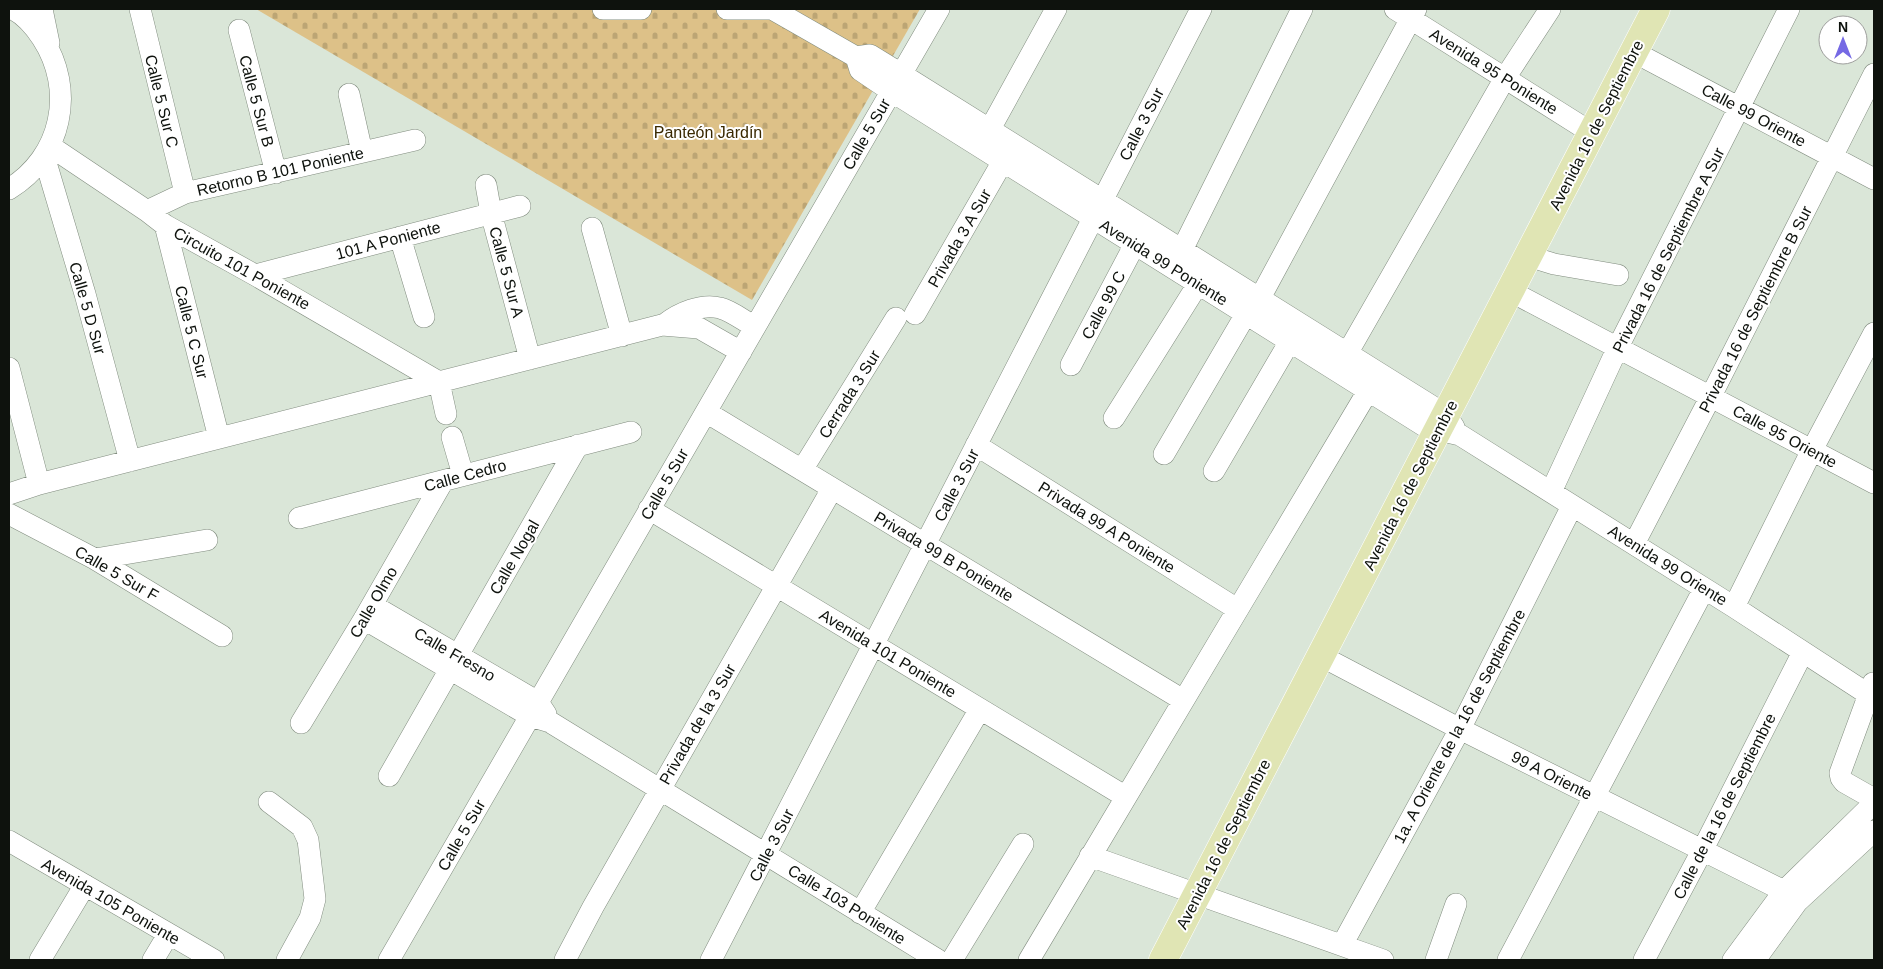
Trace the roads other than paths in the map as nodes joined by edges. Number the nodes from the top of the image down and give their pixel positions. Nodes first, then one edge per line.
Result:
1 (12, 9) edge
2 (42, 9) edge
3 (140, 9) edge
4 (603, 9) edge
5 (641, 9) edge
6 (727, 9) edge
7 (773, 9) edge
8 (939, 9) edge
9 (1056, 9) edge
10 (1201, 9) edge
11 (1302, 9) edge
12 (1550, 9) edge
13 (1656, 9) edge
14 (1788, 9) edge
15 (1407, 12) edge
16 (238, 30) dead end
17 (51, 51) junction
18 (1634, 52) junction
19 (1874, 74) edge
20 (1505, 78) junction
21 (896, 82) junction
22 (349, 94) dead end
23 (1740, 106) junction
24 (990, 129) junction
25 (1592, 133) junction
26 (415, 140) dead end
27 (47, 151) junction
28 (362, 152) junction
29 (1833, 156) junction
30 (1002, 161) junction
31 (276, 173) junction
32 (1874, 178) edge
33 (486, 185) dead end
34 (9, 189) edge
35 (185, 193) junction
36 (520, 206) dead end
37 (1098, 209) junction
38 (147, 211) junction
39 (491, 213) junction
40 (165, 225) junction
41 (592, 228) dead end
42 (400, 237) junction
43 (1134, 244) junction
44 (1182, 250) junction
45 (1528, 256) junction
46 (256, 275) junction
47 (1618, 275) dead end
48 (1198, 284) junction
49 (1510, 291) junction
50 (1253, 306) junction
51 (905, 316) joint
52 (424, 317) dead end
53 (662, 325) junction
54 (754, 327) junction
55 (1874, 333) edge
56 (622, 336) junction
57 (1290, 341) junction
58 (1618, 347) junction
59 (741, 352) junction
60 (530, 359) junction
61 (1343, 362) junction
62 (1071, 365) dead end
63 (9, 368) edge
64 (439, 382) junction
65 (1368, 391) junction
66 (1711, 396) junction
67 (706, 412) junction
68 (446, 414) dead end
69 (1114, 418) dead end
70 (1448, 427) junction
71 (631, 432) dead end
72 (452, 437) dead end
73 (219, 438) junction
74 (578, 445) junction
75 (976, 445) junction
76 (1812, 450) junction
77 (1164, 454) dead end
78 (130, 461) junction
79 (802, 470) junction
80 (1214, 471) dead end
81 (453, 478) junction
82 (1874, 483) edge
83 (39, 484) junction
84 (832, 489) junction
85 (1551, 492) junction
86 (9, 494) edge
87 (1572, 506) junction
88 (649, 509) junction
89 (9, 514) edge
90 (299, 518) dead end
91 (207, 540) dead end
92 (925, 544) junction
93 (1634, 544) junction
94 (95, 559) junction
95 (776, 586) junction
96 (1704, 589) junction
97 (1734, 608) junction
98 (1237, 609) junction
99 (368, 612) junction
100 (222, 636) dead end
101 (874, 645) junction
102 (1803, 652) junction
103 (1321, 656) junction
104 (454, 662) junction
105 (1872, 691) edge
106 (1183, 700) junction
107 (534, 709) junction
108 (980, 709) junction
109 (300, 723) dead end
110 (1460, 729) junction
111 (389, 776) dead end
112 (660, 789) junction
113 (1594, 796) junction
114 (1126, 797) junction
115 (1874, 799) edge
116 (269, 802) dead end
117 (1874, 803) edge
118 (1874, 830) edge
119 (9, 841) edge
120 (1023, 844) dead end
121 (1702, 851) junction
122 (766, 854) junction
123 (1090, 856) junction
124 (85, 885) junction
125 (1784, 892) junction
126 (1196, 894) junction
127 (1456, 904) dead end
128 (860, 912) junction
129 (168, 935) junction
130 (1342, 944) junction
131 (714, 959) edge
132 (40, 960) edge
133 (153, 960) edge
134 (214, 960) edge
135 (287, 960) edge
136 (389, 960) edge
137 (565, 960) edge
138 (938, 960) edge
139 (952, 960) edge
140 (1029, 960) edge
141 (1163, 960) edge
142 (1383, 960) edge
143 (1436, 960) edge
144 (1508, 960) edge
145 (1644, 960) edge
146 (1733, 960) edge
147 (1755, 960) edge

1 - 17 street
2 - 17 street
3 - 35 street, Calle 5 Sur C
4 - 5 street
6 - 7 street
7 - 21 street
8 - 21 street, Calle 5 Sur
9 - 24 street
10 - 37 street, Calle 3 Sur
11 - 44 street
12 - 20 street
13 - 18 main road, Avenida 16 de Septiembre
14 - 23 street, Privada 16 de Septiembre A Sur
15 - 20 street, Avenida 95 Poniente
15 - 50 street
16 - 31 street, Calle 5 Sur B
17 - 27 street
18 - 23 street, Calle 99 Oriente
18 - 25 main road, Avenida 16 de Septiembre
19 - 29 street, Privada 16 de Septiembre B Sur
20 - 25 street, Avenida 95 Poniente
20 - 61 street
21 - 24 street, Avenida 99 Poniente
21 - 30 street, Avenida 99 Poniente
21 - 54 street, Calle 5 Sur
22 - 28 street
23 - 29 street, Calle 99 Oriente
23 - 58 street, Privada 16 de Septiembre A Sur
24 - 37 street, Avenida 99 Poniente
25 - 45 main road, Avenida 16 de Septiembre
26 - 28 street, Retorno B 101 Poniente
27 - 34 street
27 - 38 street, Circuito 101 Poniente
27 - 78 street, Calle 5 D Sur
28 - 31 street, Retorno B 101 Poniente
29 - 32 street, Calle 99 Oriente
29 - 66 street, Privada 16 de Septiembre B Sur
30 - 37 street, Avenida 99 Poniente
30 - 51 street, Privada 3 A Sur
31 - 35 street, Retorno B 101 Poniente
33 - 39 street, Calle 5 Sur A
35 - 38 street, Retorno B 101 Poniente
36 - 39 street, 101 A Poniente
37 - 43 street, Avenida 99 Poniente
37 - 44 street, Avenida 99 Poniente
37 - 75 street, Calle 3 Sur
38 - 40 street, Circuito 101 Poniente
39 - 42 street, 101 A Poniente
39 - 60 street, Calle 5 Sur A
40 - 46 street, Circuito 101 Poniente
40 - 73 street, Calle 5 C Sur
41 - 56 street
42 - 46 street, 101 A Poniente
42 - 52 street
43 - 48 street, Avenida 99 Poniente
43 - 62 street, Calle 99 C
44 - 50 street, Avenida 99 Poniente
45 - 47 street
45 - 49 main road, Avenida 16 de Septiembre
46 - 64 street, Circuito 101 Poniente
48 - 50 street, Avenida 99 Poniente
48 - 69 street
49 - 58 street, Calle 95 Oriente
49 - 70 main road, Avenida 16 de Septiembre
50 - 57 street, Avenida 99 Poniente
50 - 61 street, Avenida 99 Poniente
50 - 77 street
51 - 79 street, Cerrada 3 Sur
53 - 54 street
53 - 56 street
53 - 59 street
54 - 59 street, Calle 5 Sur
55 - 76 street
56 - 60 street
57 - 61 street, Avenida 99 Poniente
57 - 80 street
58 - 66 street, Calle 95 Oriente
58 - 85 street, Privada 16 de Septiembre A Sur
59 - 67 street, Calle 5 Sur
60 - 64 street
61 - 65 street, Avenida 99 Poniente
61 - 70 street, Avenida 99 Poniente
63 - 83 street
64 - 68 street
64 - 73 street
65 - 70 street, Avenida 99 Poniente
65 - 98 street
66 - 76 street, Calle 95 Oriente
66 - 93 street, Privada 16 de Septiembre B Sur
67 - 79 street, Privada 99 B Poniente
67 - 88 street, Calle 5 Sur
70 - 85 street, Avenida 99 Oriente
70 - 103 main road, Avenida 16 de Septiembre
71 - 74 street, Calle Cedro
72 - 81 street
73 - 78 street
74 - 81 street, Calle Cedro
74 - 104 street, Calle Nogal
75 - 92 street, Calle 3 Sur
75 - 98 street, Privada 99 A Poniente
76 - 82 street, Calle 95 Oriente
76 - 97 street
78 - 83 street
79 - 84 street, Privada 99 B Poniente
81 - 90 street, Calle Cedro
81 - 99 street, Calle Olmo
83 - 86 street
84 - 92 street, Privada 99 B Poniente
84 - 95 street, Privada de la 3 Sur
85 - 87 street, Avenida 99 Oriente
87 - 93 street, Avenida 99 Oriente
87 - 110 street, 1a. A Oriente de la 16 de Septiembre
88 - 95 street, Avenida 101 Poniente
88 - 107 street, Calle 5 Sur
89 - 94 street, Calle 5 Sur F
91 - 94 street
92 - 101 street, Calle 3 Sur
92 - 106 street, Privada 99 B Poniente
93 - 96 street, Avenida 99 Oriente
94 - 100 street, Calle 5 Sur F
95 - 101 street, Avenida 101 Poniente
95 - 112 street, Privada de la 3 Sur
96 - 97 street, Avenida 99 Oriente
96 - 113 street
97 - 102 street, Avenida 99 Oriente
98 - 106 street
99 - 104 street, Calle Fresno
99 - 109 street, Calle Olmo
101 - 108 street, Avenida 101 Poniente
101 - 122 street, Calle 3 Sur
102 - 105 street, Avenida 99 Oriente
102 - 121 street, Calle de la 16 de Septiembre
103 - 110 street, 99 A Oriente
103 - 126 main road, Avenida 16 de Septiembre
104 - 107 street, Calle Fresno
104 - 111 street, Calle Nogal
105 - 115 street
106 - 114 street
107 - 112 street, Calle 103 Poniente
107 - 136 street, Calle 5 Sur
108 - 114 street, Avenida 101 Poniente
108 - 128 street
110 - 113 street, 99 A Oriente
110 - 130 street, 1a. A Oriente de la 16 de Septiembre
112 - 122 street, Calle 103 Poniente
112 - 137 street, Privada de la 3 Sur
113 - 121 street, 99 A Oriente
113 - 144 street
114 - 123 street
116 - 135 street
117 - 125 street
118 - 147 street
119 - 124 street, Avenida 105 Poniente
120 - 139 street
121 - 125 street, 99 A Oriente
121 - 145 street, Calle de la 16 de Septiembre
122 - 128 street, Calle 103 Poniente
122 - 131 street, Calle 3 Sur
123 - 126 street
123 - 140 street
124 - 129 street, Avenida 105 Poniente
124 - 132 street
125 - 146 street
126 - 130 street
126 - 141 main road, Avenida 16 de Septiembre
127 - 143 street
128 - 138 street, Calle 103 Poniente
129 - 133 street
129 - 134 street, Avenida 105 Poniente
130 - 142 street

